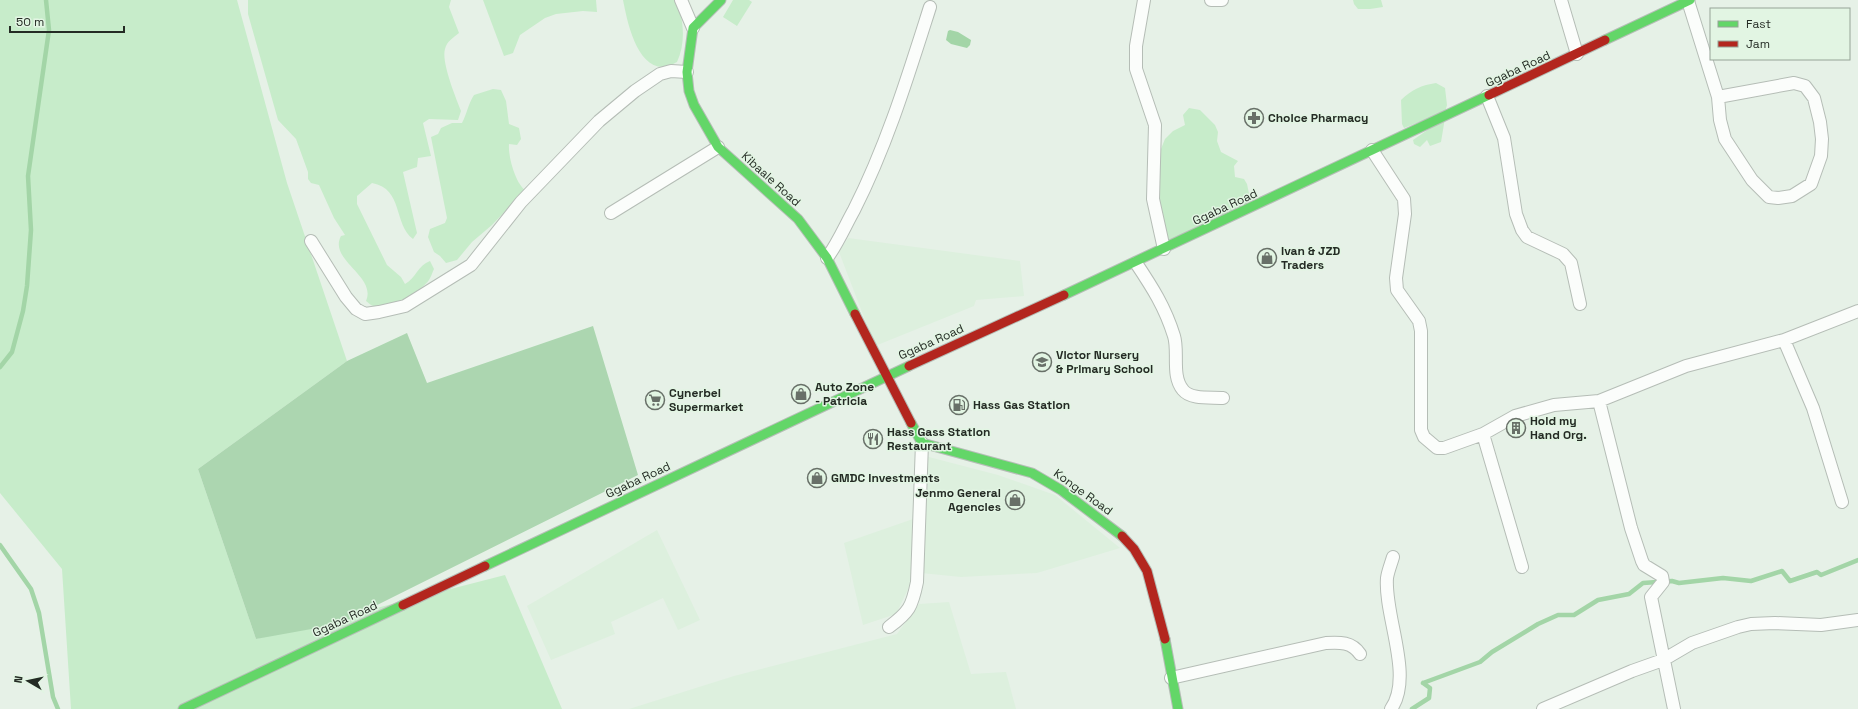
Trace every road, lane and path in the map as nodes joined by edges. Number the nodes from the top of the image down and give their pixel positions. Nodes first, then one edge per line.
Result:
1 (681, 0) edge
2 (721, 0) edge
3 (1144, 0) edge
4 (1211, 0) edge
5 (1222, 0) edge
6 (1561, 0) edge
7 (1689, 1) edge
8 (930, 7) dead end
9 (693, 28) junction
10 (1577, 54) junction
11 (687, 72) junction
12 (1487, 96) junction
13 (1718, 97) junction
14 (718, 147) junction
15 (1372, 150) junction
16 (611, 213) dead end
17 (311, 240) dead end
18 (1164, 249) junction
19 (827, 258) junction
20 (1136, 263) junction
21 (1580, 304) dead end
22 (1858, 311) edge
23 (1784, 340) junction
24 (886, 376) junction
25 (1223, 398) dead end
26 (1599, 401) junction
27 (1483, 434) junction
28 (922, 442) junction
29 (1842, 502) dead end
30 (1393, 557) dead end
31 (1522, 567) dead end
32 (1858, 620) edge
33 (889, 627) dead end
34 (1360, 654) dead end
35 (1663, 660) junction
36 (1171, 678) junction
37 (182, 709) edge
38 (1178, 709) edge
39 (1390, 709) edge
40 (1543, 709) edge
41 (1674, 709) edge

1 - 9 street
2 - 9 main road
3 - 18 street
4 - 5 street
6 - 10 street
7 - 10 main road, Ggaba Road
7 - 13 street
8 - 19 street
9 - 11 main road, Kibaale Road
10 - 12 main road, Ggaba Road
11 - 14 main road, Kibaale Road
11 - 17 street
12 - 15 main road, Ggaba Road
12 - 21 street
13 - 13 street
14 - 16 street
14 - 19 main road, Kibaale Road
15 - 18 main road, Ggaba Road
15 - 27 street
18 - 20 main road, Ggaba Road
19 - 24 main road, Kibaale Road
20 - 24 main road, Ggaba Road
20 - 25 street
22 - 23 street
23 - 26 street
23 - 29 street
24 - 28 main road
24 - 37 main road, Ggaba Road
26 - 27 street
26 - 35 street
27 - 31 street
28 - 33 street
28 - 36 main road, Konge Road
30 - 39 street
32 - 35 street
34 - 36 street
35 - 40 street
35 - 41 street
36 - 38 main road, Konge Road

